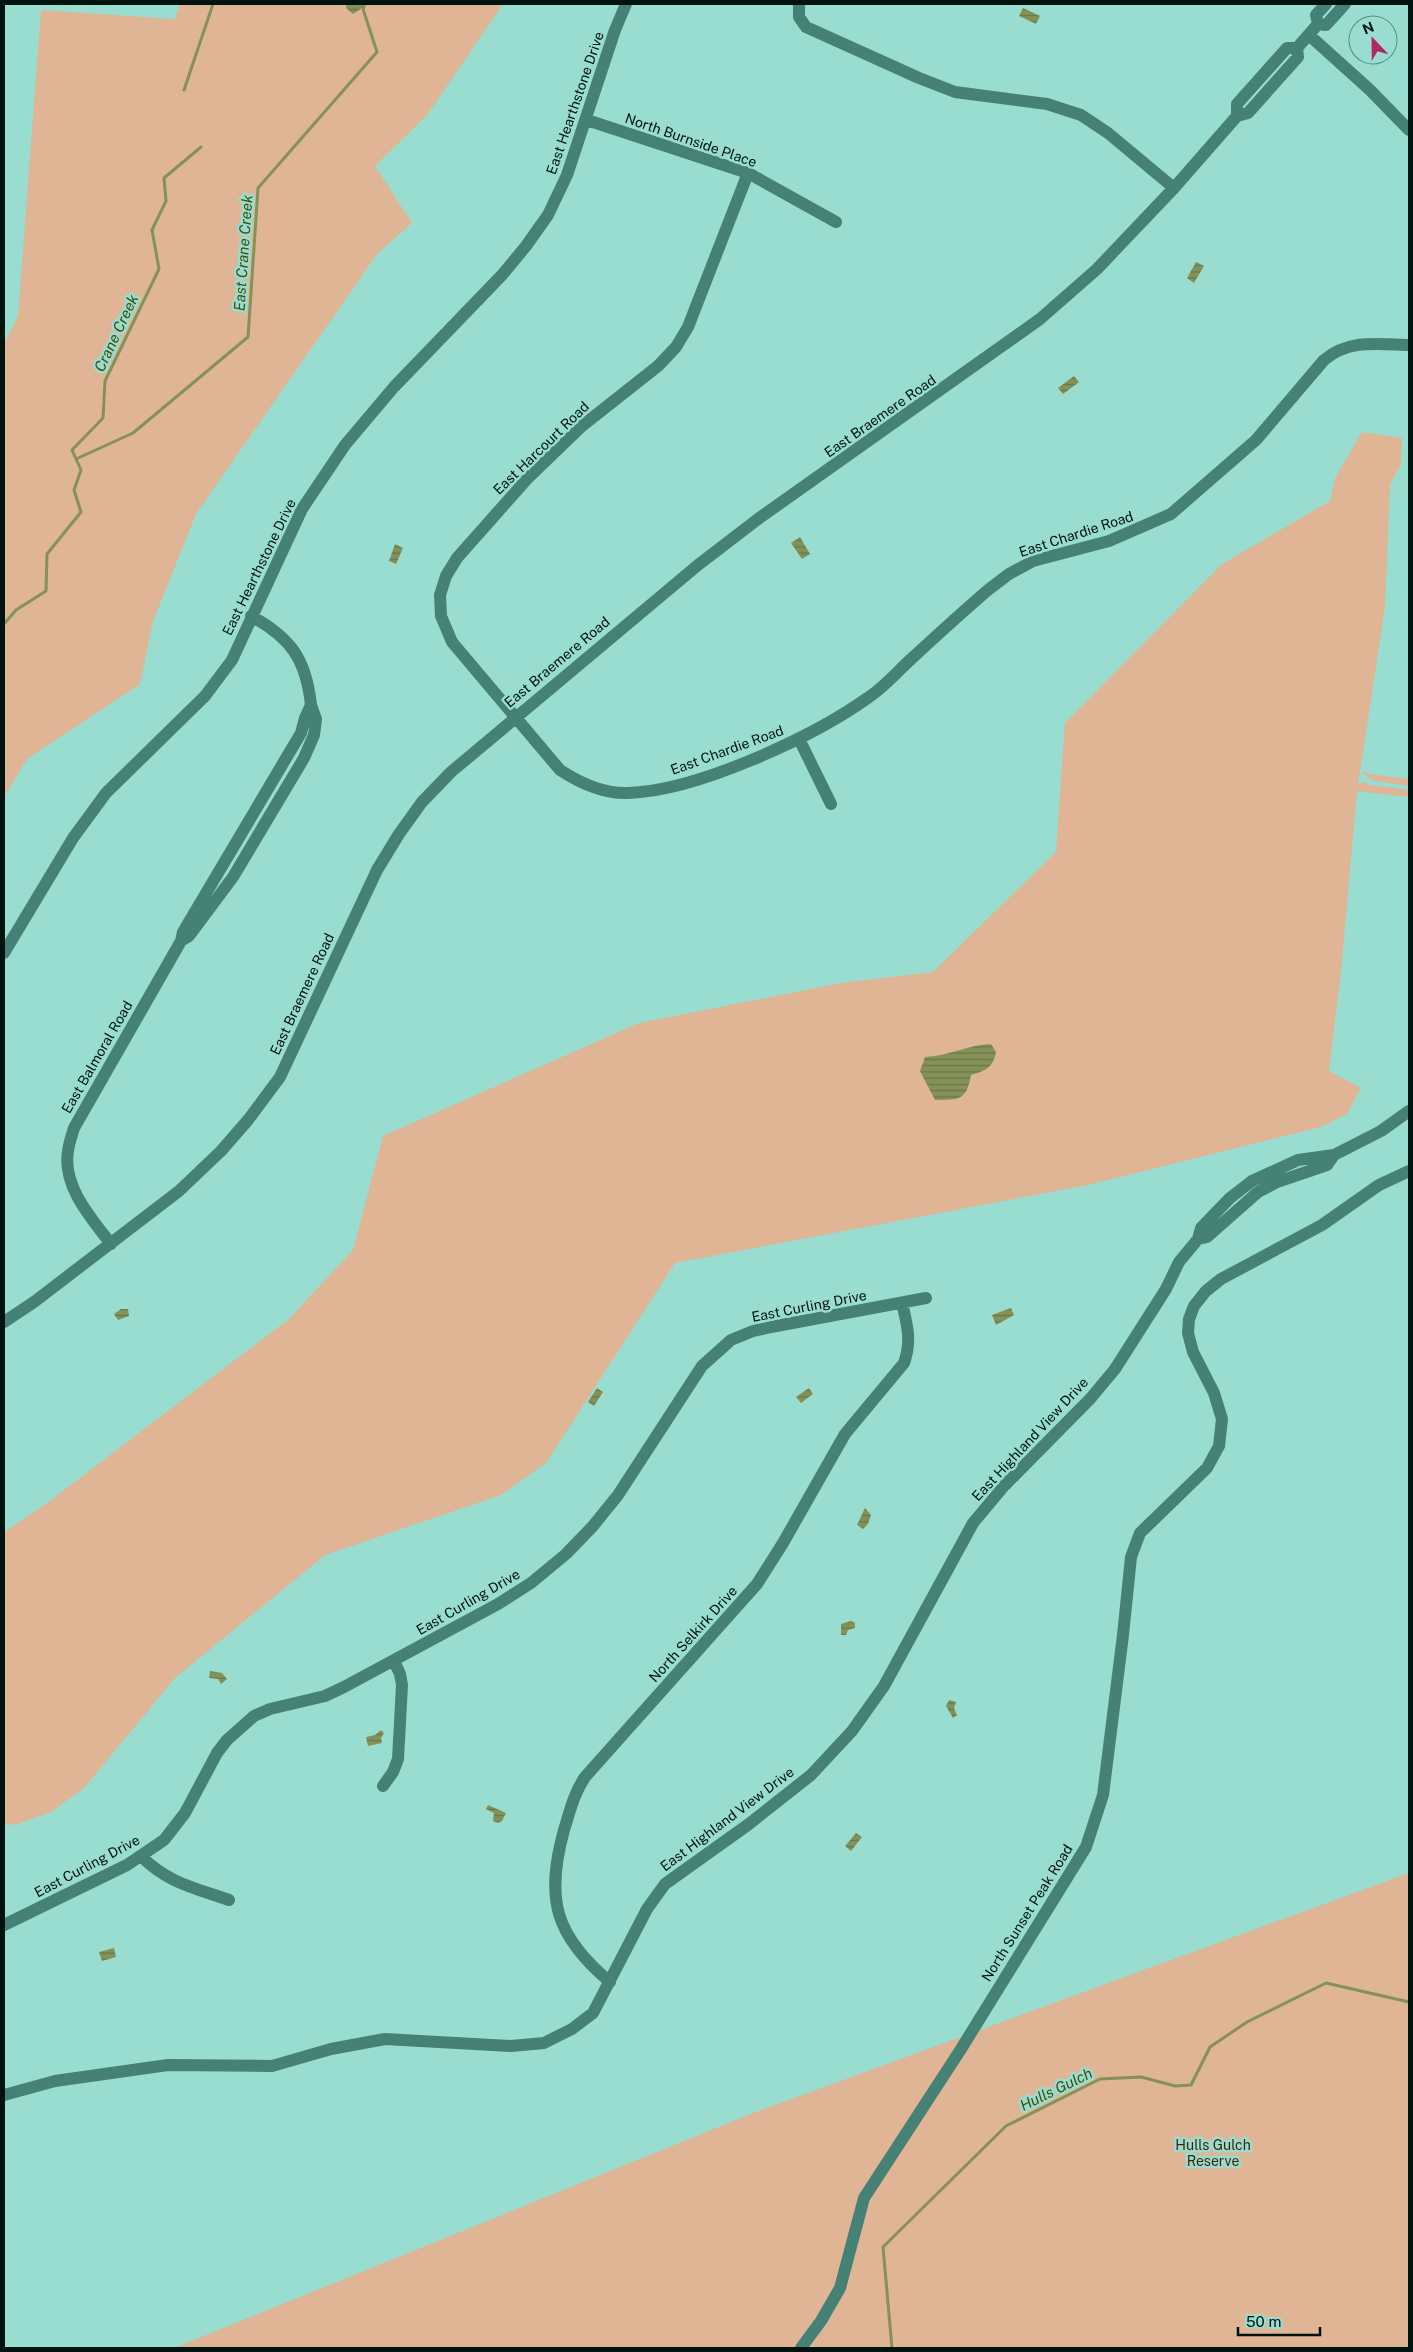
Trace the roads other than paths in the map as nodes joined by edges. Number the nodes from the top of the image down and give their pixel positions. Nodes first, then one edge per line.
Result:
1 (626, 4) edge
2 (799, 4) edge
3 (1326, 4) edge
4 (1345, 4) edge
5 (1318, 24) junction
6 (1309, 35) junction
7 (587, 120) junction
8 (1409, 130) edge
9 (748, 173) junction
10 (1174, 188) junction
11 (836, 222) dead end
12 (1409, 345) edge
13 (251, 616) junction
14 (515, 716) junction
15 (799, 739) junction
16 (831, 804) dead end
17 (4, 954) edge
18 (1409, 1111) edge
19 (1409, 1172) edge
20 (111, 1244) junction
21 (926, 1298) dead end
22 (902, 1303) junction
23 (4, 1322) edge
24 (394, 1661) junction
25 (383, 1786) dead end
26 (142, 1857) junction
27 (229, 1900) dead end
28 (4, 1925) edge
29 (610, 1982) junction
30 (4, 2095) edge
31 (801, 2348) edge

1 - 7 street, East Hearthstone Drive
2 - 10 street
3 - 5 street, East Braemere Road
4 - 5 street, East Braemere Road
5 - 6 street, East Braemere Road
6 - 8 street
6 - 10 street, East Braemere Road
7 - 9 street, North Burnside Place
7 - 13 street, East Hearthstone Drive
9 - 11 street, North Burnside Place
9 - 14 street, East Harcourt Road
10 - 14 street, East Braemere Road
12 - 15 street, East Chardie Road
13 - 17 street, East Hearthstone Drive
13 - 20 street, East Balmoral Road
14 - 15 street, East Chardie Road
14 - 20 street, East Braemere Road
15 - 16 street, East Chardie Road
18 - 29 street, East Highland View Drive
19 - 31 street, North Sunset Peak Road
20 - 23 street, East Braemere Road
21 - 22 street, East Curling Drive
22 - 24 street, East Curling Drive
22 - 29 street, North Selkirk Drive
24 - 25 street
24 - 26 street, East Curling Drive
26 - 27 street
26 - 28 street, East Curling Drive
29 - 30 street, East Highland View Drive

